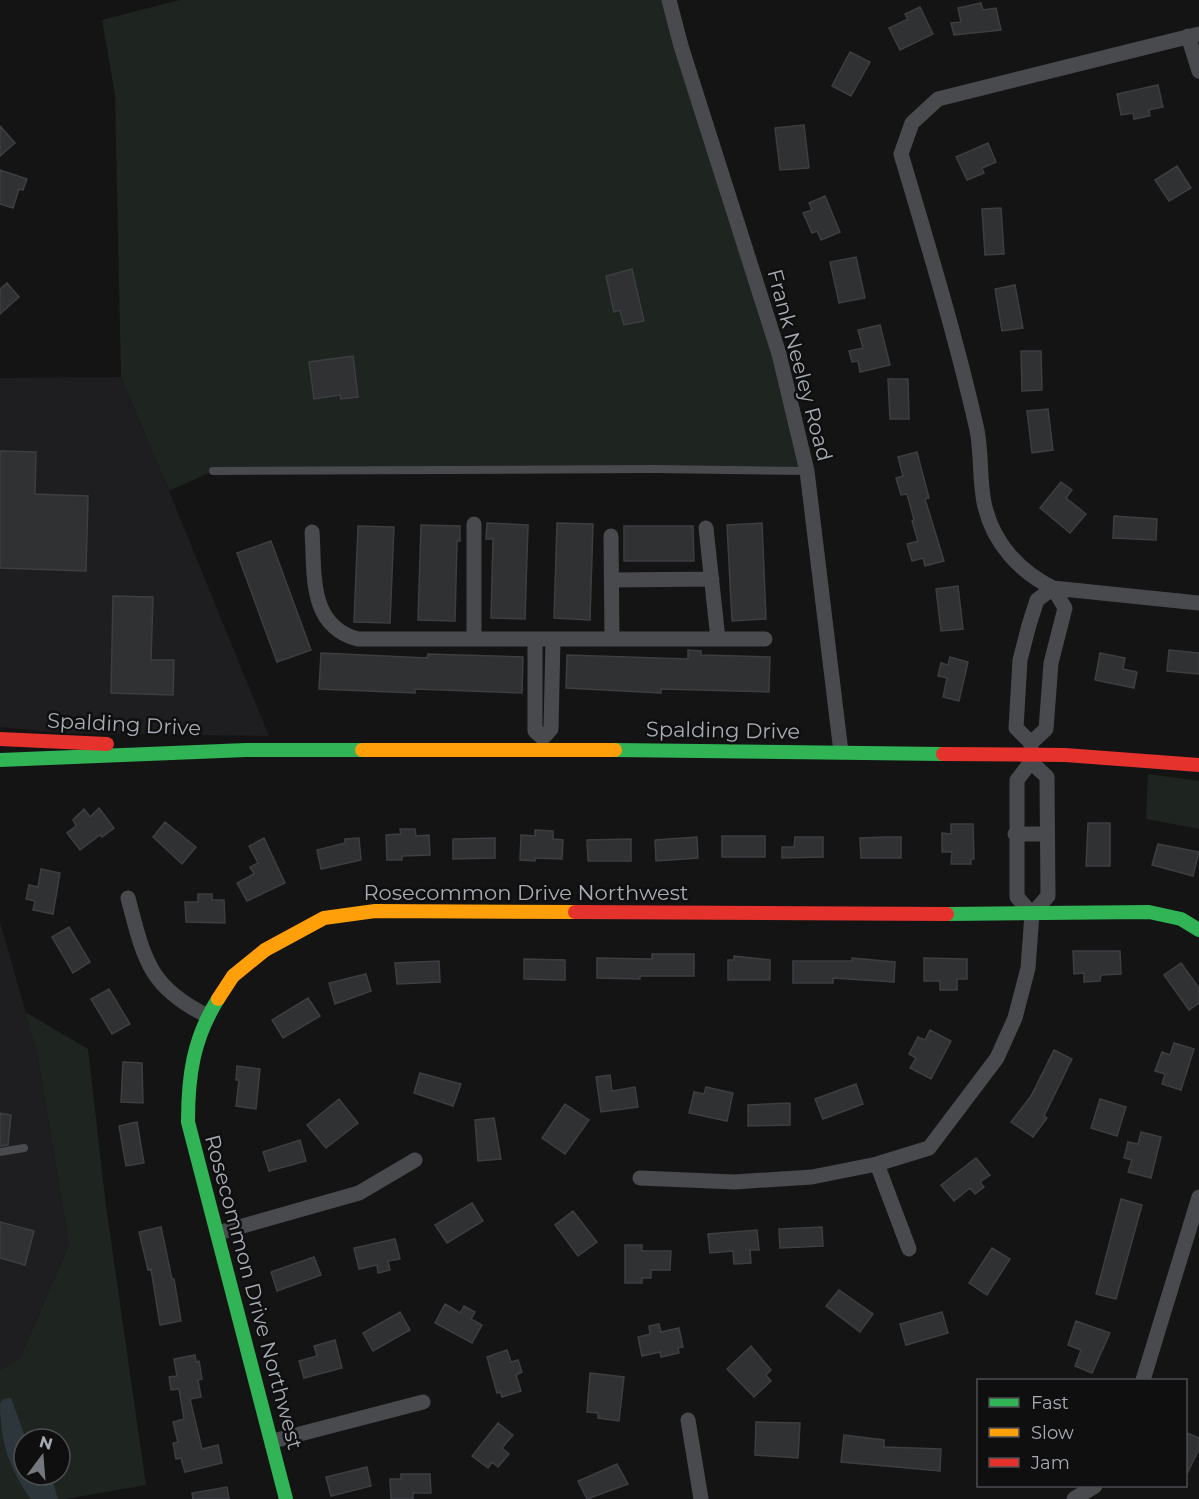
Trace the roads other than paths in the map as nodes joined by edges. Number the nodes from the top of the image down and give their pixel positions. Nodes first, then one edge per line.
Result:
1 (669, 0) edge
2 (1194, 35) edge
3 (1199, 71) edge
4 (213, 471) dead end
5 (807, 471) junction
6 (474, 524) dead end
7 (706, 528) dead end
8 (312, 531) dead end
9 (611, 536) dead end
10 (712, 579) junction
11 (612, 580) junction
12 (1053, 588) junction
13 (1199, 603) edge
14 (474, 639) junction
15 (535, 639) junction
16 (553, 639) junction
17 (612, 639) junction
18 (718, 639) junction
19 (765, 639) dead end
20 (0, 739) edge
21 (543, 743) junction
22 (246, 750) junction
23 (841, 752) junction
24 (1031, 753) junction
25 (0, 760) edge
26 (1199, 765) edge
27 (1015, 834) junction
28 (1046, 834) junction
29 (128, 898) dead end
30 (1032, 914) junction
31 (1199, 930) edge
32 (208, 1016) junction
33 (24, 1148) dead end
34 (0, 1152) edge
35 (415, 1160) dead end
36 (877, 1164) junction
37 (640, 1178) dead end
38 (1199, 1197) edge
39 (218, 1233) junction
40 (909, 1249) dead end
41 (1143, 1379) edge
42 (423, 1402) dead end
43 (688, 1420) dead end
44 (273, 1441) junction
45 (1092, 1487) edge
46 (286, 1499) edge
47 (701, 1499) edge
48 (1074, 1499) edge

1 - 5 street, Frank Neeley Road
2 - 3 street
2 - 12 street
4 - 5 lane
5 - 23 street, Frank Neeley Road
6 - 14 street
7 - 10 street
8 - 14 street
9 - 11 street
10 - 11 street
10 - 18 street
11 - 17 street
12 - 13 street
12 - 24 street
12 - 24 street
14 - 15 street
15 - 16 street
15 - 21 street
16 - 17 street
16 - 21 street
17 - 18 street
18 - 19 street
20 - 22 street, Spalding Drive
21 - 22 street, Spalding Drive
21 - 23 street, Spalding Drive
22 - 25 street, Spalding Drive
23 - 24 street, Spalding Drive
24 - 26 street, Spalding Drive
24 - 27 street
24 - 28 street
27 - 28 street
27 - 30 street
28 - 30 street
29 - 32 street
30 - 31 street, Rosecommon Drive Northwest
30 - 32 street, Rosecommon Drive Northwest
30 - 36 street
32 - 39 street, Rosecommon Drive Northwest
33 - 34 lane
35 - 39 street
36 - 37 street
36 - 40 street
38 - 41 street
39 - 44 street, Rosecommon Drive Northwest
42 - 44 street
43 - 47 street
44 - 46 street, Rosecommon Drive Northwest
45 - 48 street

